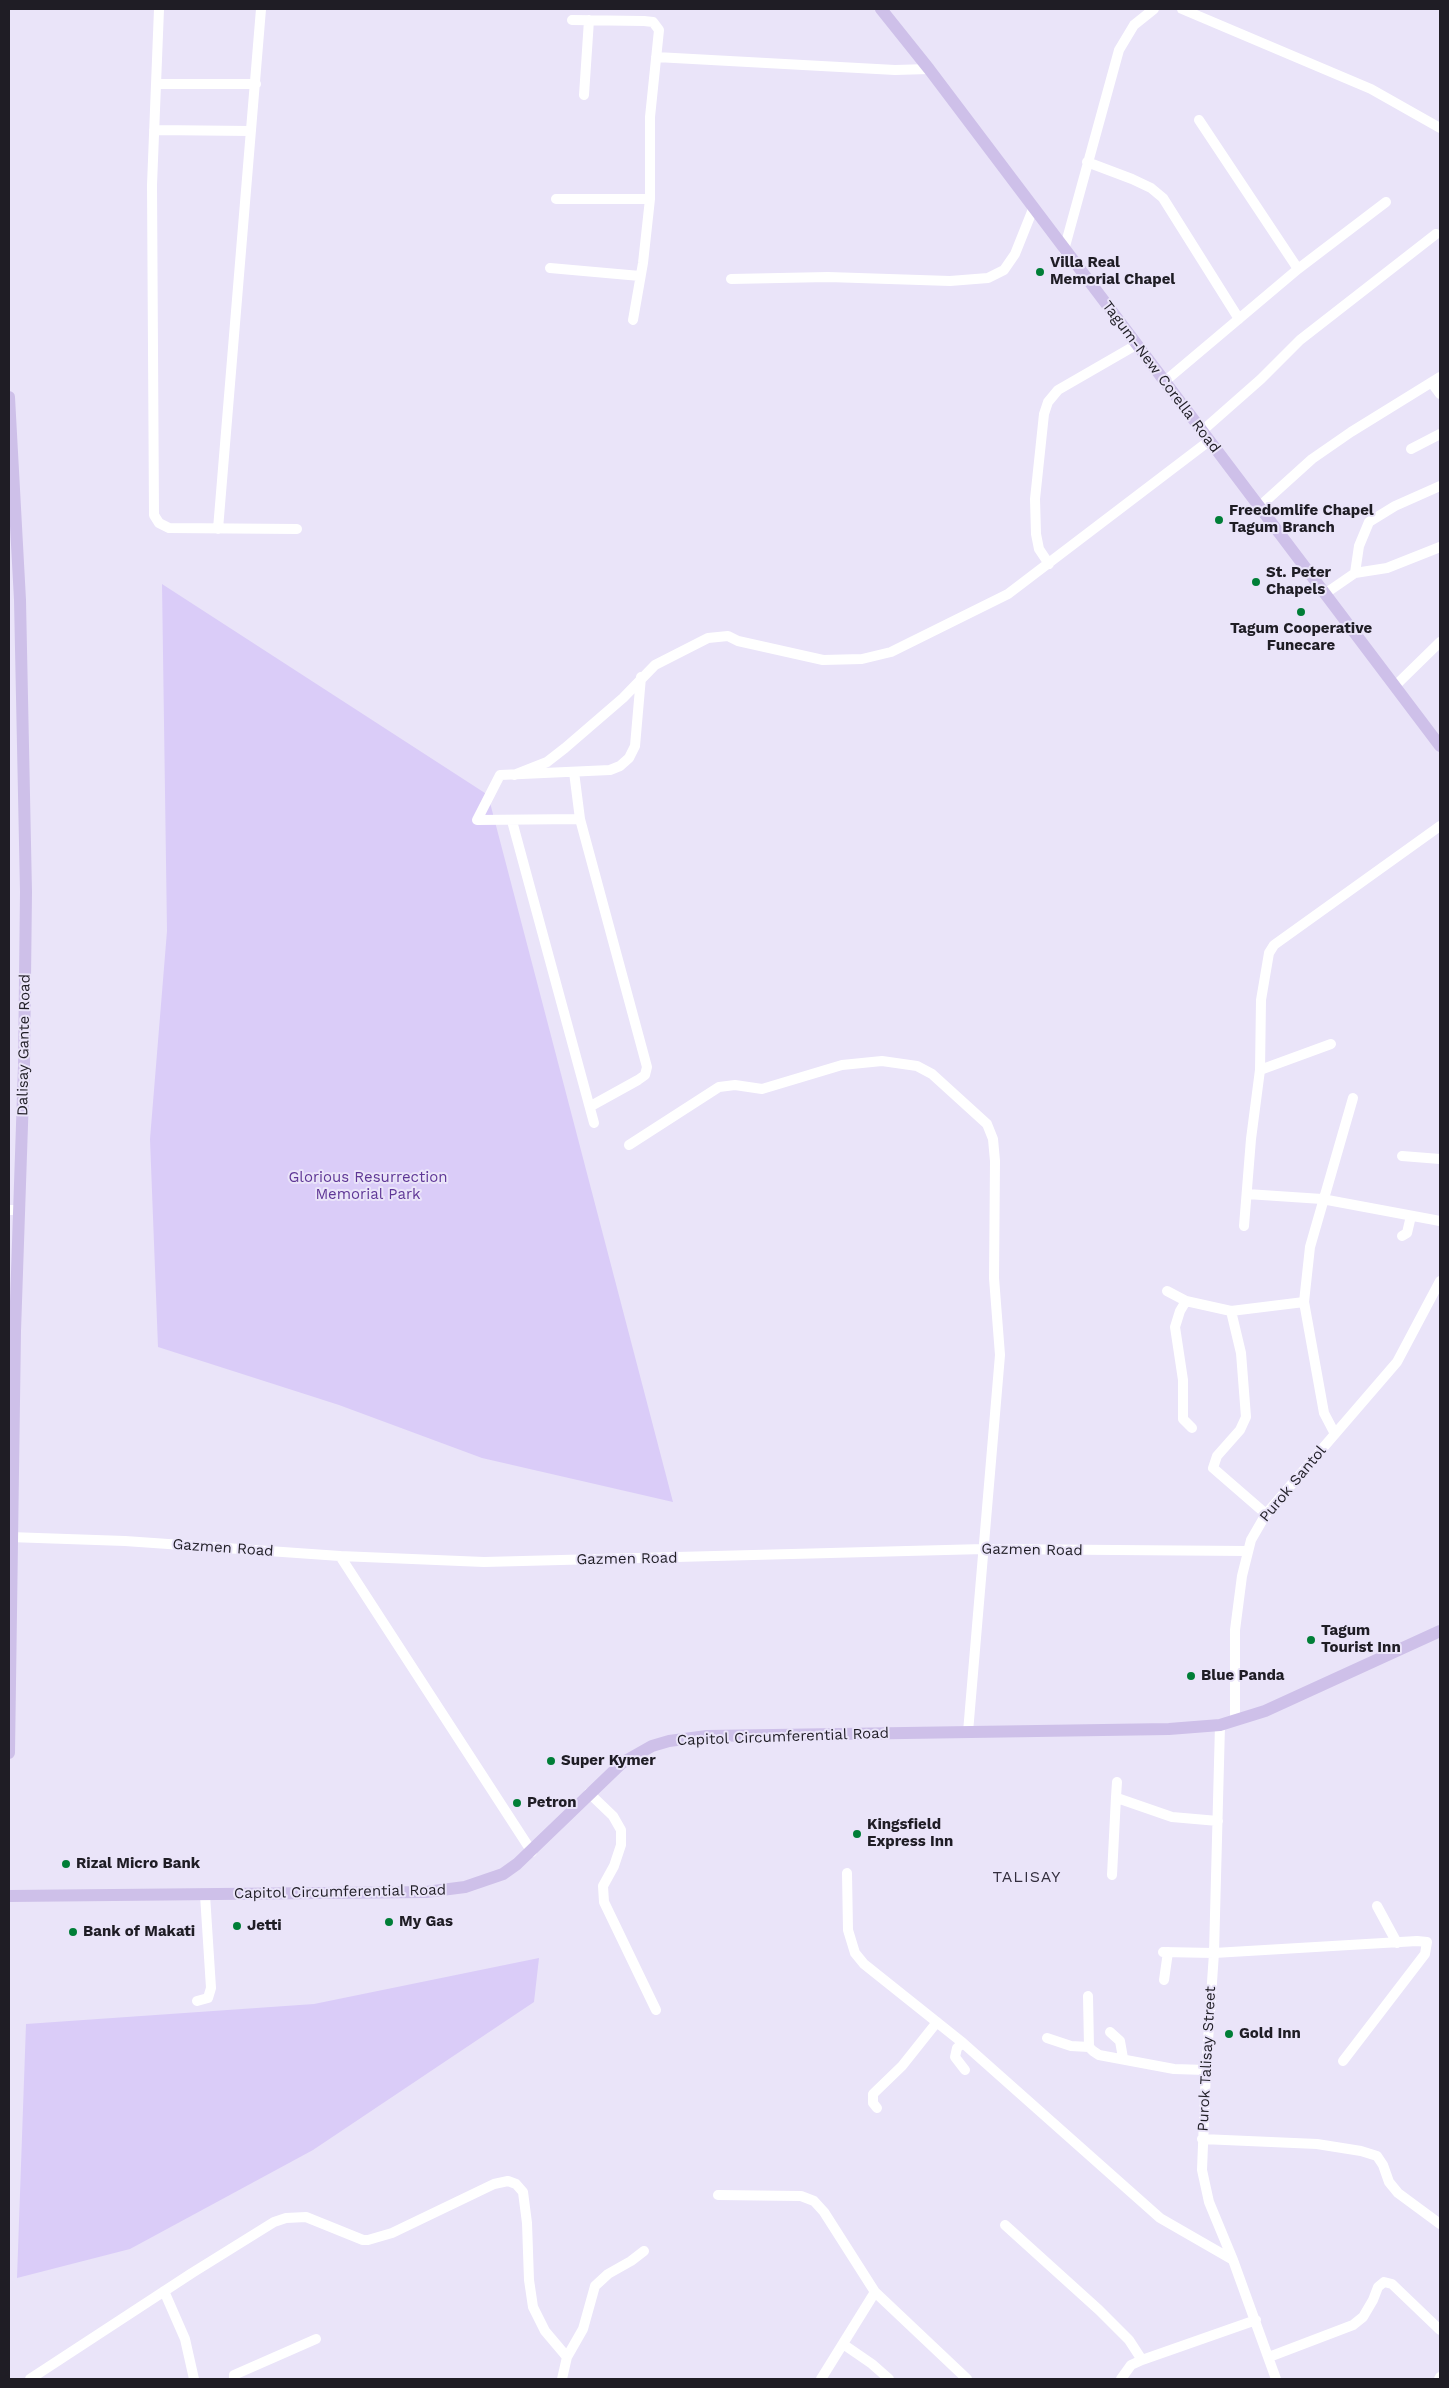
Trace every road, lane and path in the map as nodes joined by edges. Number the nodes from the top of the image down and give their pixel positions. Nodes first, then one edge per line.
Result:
1 (159, 9) edge
2 (261, 9) edge
3 (881, 9) edge
4 (1154, 9) edge
5 (1182, 9) edge
6 (572, 20) dead end
7 (589, 20) junction
8 (656, 57) junction
9 (929, 69) junction
10 (156, 84) junction
11 (256, 84) junction
12 (584, 96) dead end
13 (1199, 120) dead end
14 (1440, 128) edge
15 (154, 130) junction
16 (251, 131) junction
17 (1087, 162) junction
18 (556, 200) dead end
19 (650, 200) junction
20 (1386, 202) dead end
21 (1033, 209) junction
22 (1436, 234) dead end
23 (1064, 250) junction
24 (550, 268) dead end
25 (1298, 269) junction
26 (640, 276) junction
27 (731, 279) dead end
28 (1239, 319) junction
29 (633, 320) dead end
30 (1136, 345) junction
31 (1436, 380) edge
32 (1164, 382) junction
33 (1440, 394) edge
34 (9, 397) edge
35 (1440, 434) edge
36 (1206, 436) junction
37 (1411, 449) dead end
38 (11, 485) edge
39 (1440, 486) edge
40 (1260, 506) junction
41 (218, 529) junction
42 (298, 529) dead end
43 (1440, 547) edge
44 (1049, 564) junction
45 (1355, 573) junction
46 (1326, 593) junction
47 (1440, 642) edge
48 (641, 677) junction
49 (1395, 686) junction
50 (1440, 746) edge
51 (574, 772) junction
52 (514, 775) junction
53 (580, 819) junction
54 (512, 821) junction
55 (1440, 826) edge
56 (1330, 1044) dead end
57 (1260, 1070) junction
58 (1353, 1098) dead end
59 (590, 1106) junction
60 (594, 1123) dead end
61 (629, 1145) dead end
62 (1402, 1156) dead end
63 (1440, 1159) edge
64 (1247, 1194) junction
65 (1322, 1199) junction
66 (14, 1210) edge
67 (1411, 1216) junction
68 (1440, 1221) edge
69 (1244, 1226) dead end
70 (1402, 1236) dead end
71 (1440, 1282) edge
72 (1167, 1291) dead end
73 (1186, 1301) junction
74 (1304, 1302) junction
75 (1231, 1311) junction
76 (12, 1331) edge
77 (1192, 1428) dead end
78 (1335, 1434) junction
79 (1266, 1514) junction
80 (10, 1537) edge
81 (984, 1549) junction
82 (1247, 1551) junction
83 (340, 1556) junction
84 (1440, 1631) edge
85 (9, 1712) edge
86 (1235, 1721) junction
87 (1220, 1725) junction
88 (968, 1732) junction
89 (9, 1753) edge
90 (1117, 1782) dead end
91 (589, 1793) junction
92 (1116, 1797) junction
93 (1218, 1821) junction
94 (532, 1852) junction
95 (847, 1873) dead end
96 (1112, 1876) dead end
97 (206, 1895) junction
98 (9, 1896) edge
99 (1378, 1906) dead end
100 (1397, 1943) junction
101 (1214, 1953) junction
102 (1164, 1980) dead end
103 (1088, 1996) dead end
104 (197, 2001) dead end
105 (656, 2010) dead end
106 (937, 2022) junction
107 (1110, 2032) dead end
108 (1047, 2038) dead end
109 (963, 2043) junction
110 (1089, 2047) junction
111 (1123, 2058) junction
112 (1343, 2061) dead end
113 (965, 2070) dead end
114 (1206, 2070) junction
115 (877, 2108) dead end
116 (1202, 2139) junction
117 (718, 2195) dead end
118 (1440, 2224) edge
119 (1004, 2225) dead end
120 (644, 2251) dead end
121 (1234, 2260) junction
122 (164, 2291) junction
123 (875, 2292) junction
124 (1256, 2320) junction
125 (1440, 2330) edge
126 (316, 2339) dead end
127 (843, 2344) junction
128 (567, 2357) junction
129 (1269, 2357) junction
130 (1142, 2360) junction
131 (234, 2377) edge
132 (30, 2379) edge
133 (194, 2379) edge
134 (224, 2379) edge
135 (562, 2379) edge
136 (821, 2379) edge
137 (889, 2379) edge
138 (967, 2379) edge
139 (1121, 2379) edge
140 (1276, 2379) edge

1 - 10 street
2 - 11 street
3 - 9 main road, Tagum-New Corella Road
4 - 17 street
5 - 14 street
6 - 7 street
7 - 8 street
7 - 12 street
8 - 9 street
8 - 19 street
9 - 21 main road, Tagum-New Corella Road
10 - 11 street
10 - 15 street
11 - 16 street
13 - 25 street
15 - 16 street
15 - 41 street
16 - 41 street
17 - 23 street
17 - 28 street
18 - 19 street
19 - 26 street
20 - 25 street
21 - 23 main road, Tagum-New Corella Road
21 - 27 street
22 - 36 street
23 - 30 main road, Tagum-New Corella Road
24 - 26 street
25 - 28 street
26 - 29 street
28 - 32 street
30 - 32 main road, Tagum-New Corella Road
30 - 44 street
31 - 33 street
31 - 40 street
32 - 36 main road, Tagum-New Corella Road
34 - 38 main road, Dalisay Gante Road
35 - 37 street
36 - 40 main road, Tagum-New Corella Road
36 - 44 street
38 - 66 main road, Dalisay Gante Road
39 - 45 street
40 - 46 main road, Tagum-New Corella Road
41 - 42 street
43 - 45 street
44 - 48 street
45 - 46 street
46 - 49 main road, Tagum-New Corella Road
47 - 49 street
48 - 51 street
48 - 52 street
49 - 50 main road, Tagum-New Corella Road
51 - 52 street
51 - 53 street
52 - 54 street
53 - 54 street
53 - 59 street
54 - 59 street
55 - 57 street
56 - 57 street
57 - 64 street
58 - 65 street
59 - 60 street
61 - 81 street
62 - 63 street
64 - 65 street
64 - 69 street
65 - 67 street
65 - 74 street
66 - 76 main road, Dalisay Gante Road
67 - 68 street
67 - 70 street
71 - 78 street, Purok Santol
72 - 73 street
73 - 75 street
73 - 77 street
74 - 75 street
74 - 78 street
75 - 79 street
76 - 80 main road, Dalisay Gante Road
78 - 79 street, Purok Santol
79 - 82 street, Purok Santol
80 - 83 street, Gazmen Road
80 - 85 main road, Dalisay Gante Road
81 - 82 street, Gazmen Road
81 - 83 street, Gazmen Road
81 - 88 street
82 - 86 street, Purok Santol
83 - 94 street
84 - 86 main road, Capitol Circumferential Road
85 - 89 main road, Dalisay Gante Road
86 - 87 main road, Capitol Circumferential Road
87 - 88 main road, Capitol Circumferential Road
87 - 93 street, Purok Talisay Street
88 - 91 main road, Capitol Circumferential Road
90 - 92 street
91 - 94 main road, Capitol Circumferential Road
91 - 105 street
92 - 93 street
92 - 96 street
93 - 101 street, Purok Talisay Street
94 - 97 main road, Capitol Circumferential Road
95 - 106 street
97 - 98 main road, Capitol Circumferential Road
97 - 104 street
99 - 100 street
100 - 101 street
100 - 112 street
101 - 102 street
101 - 114 street, Purok Talisay Street
103 - 110 street
106 - 109 street
106 - 115 street
107 - 111 street
108 - 110 street
109 - 113 street
109 - 121 street
110 - 111 street
111 - 114 street
114 - 116 street, Purok Talisay Street
116 - 118 street
116 - 121 street, Purok Talisay Street
117 - 123 street
119 - 130 street
120 - 128 street
121 - 124 street, Purok Talisay Street
122 - 128 street
122 - 132 street
122 - 133 street
123 - 127 street
123 - 138 street
124 - 129 street, Purok Talisay Street
124 - 130 street
125 - 129 street
126 - 131 street
127 - 136 street
127 - 137 street
128 - 135 street
129 - 140 street, Purok Talisay Street
130 - 139 street
131 - 134 street

